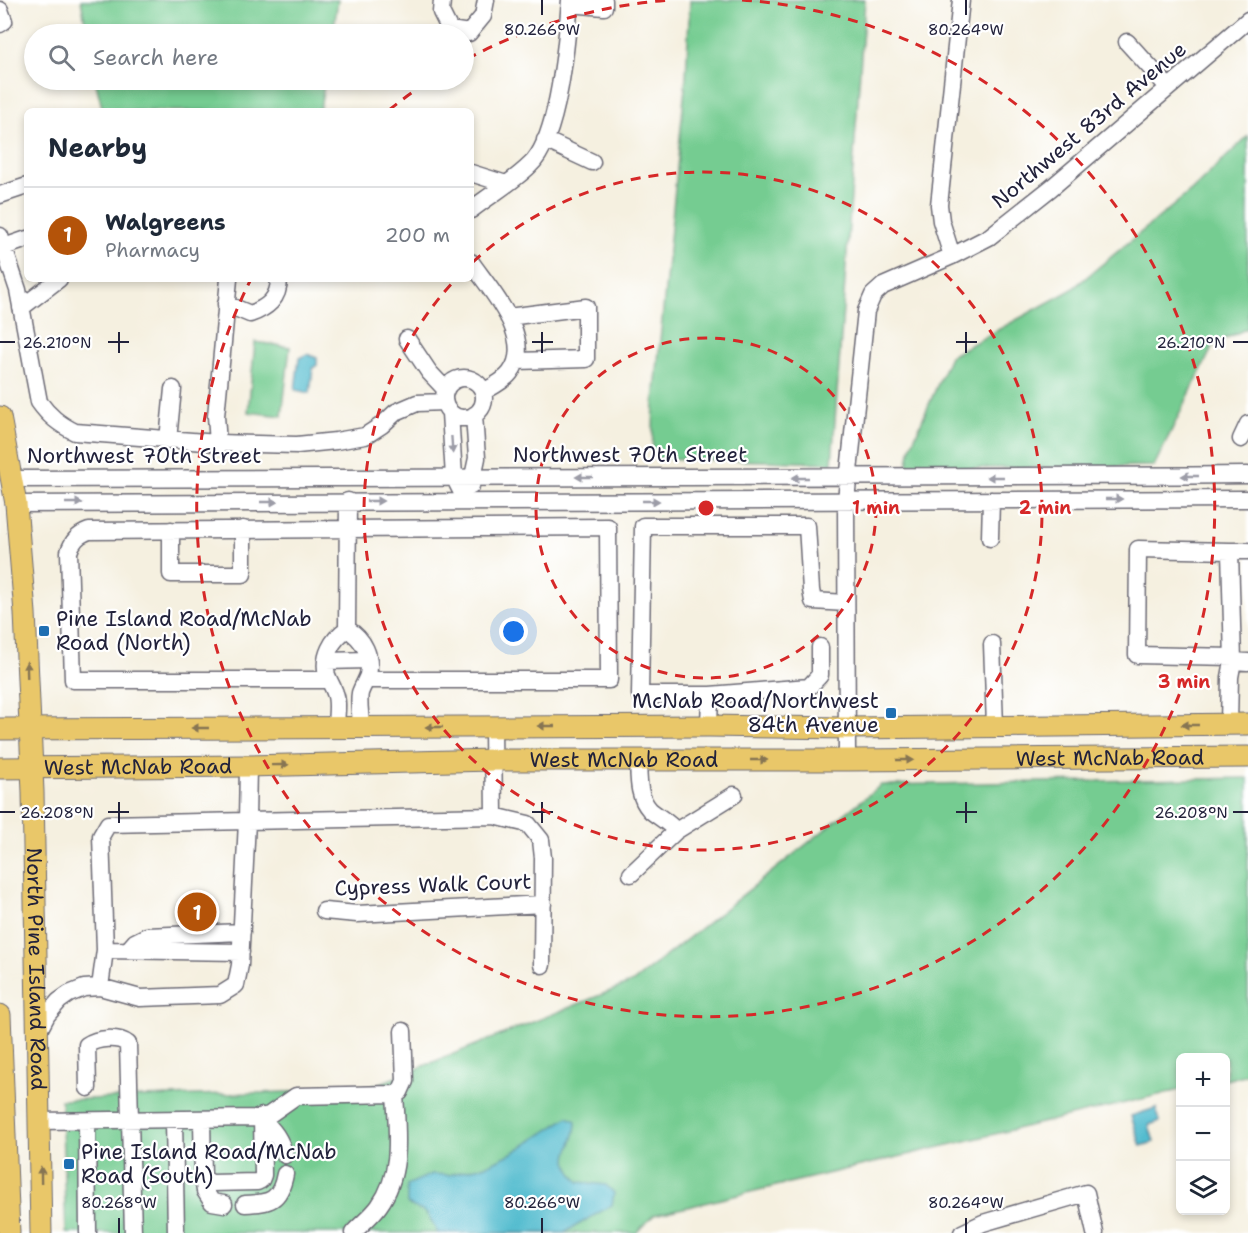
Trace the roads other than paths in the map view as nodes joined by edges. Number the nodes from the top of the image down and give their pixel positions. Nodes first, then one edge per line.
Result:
1 (442, 0) edge
2 (486, 0) edge
3 (604, 0) edge
4 (961, 0) edge
5 (570, 2) edge
6 (0, 10) edge
7 (1248, 20) edge
8 (0, 24) edge
9 (447, 24) edge
10 (474, 27) edge
11 (1127, 42) dead end
12 (1168, 87) junction
13 (545, 140) junction
14 (592, 162) dead end
15 (474, 174) edge
16 (506, 183) junction
17 (24, 187) edge
18 (0, 195) edge
19 (474, 208) edge
20 (24, 238) edge
21 (2, 242) edge
22 (952, 256) junction
23 (474, 266) edge
24 (55, 282) edge
25 (229, 282) edge
26 (279, 282) edge
27 (226, 304) junction
28 (21, 308) junction
29 (508, 317) junction
30 (407, 339) dead end
31 (517, 361) junction
32 (172, 389) dead end
33 (483, 392) junction
34 (447, 401) junction
35 (474, 415) junction
36 (0, 417) edge
37 (168, 440) junction
38 (218, 443) junction
39 (1248, 475) edge
40 (454, 477) junction
41 (473, 477) junction
42 (614, 477) junction
43 (227, 478) junction
44 (11, 479) junction
45 (132, 479) junction
46 (848, 479) junction
47 (1248, 499) edge
48 (846, 500) junction
49 (991, 500) junction
50 (348, 501) junction
51 (466, 501) junction
52 (614, 501) junction
53 (226, 502) junction
54 (133, 503) junction
55 (15, 504) junction
56 (348, 528) junction
57 (243, 529) junction
58 (171, 530) junction
59 (990, 538) dead end
60 (1230, 551) junction
61 (1248, 551) edge
62 (846, 603) junction
63 (347, 629) junction
64 (992, 644) dead end
65 (820, 647) dead end
66 (368, 660) junction
67 (1238, 660) edge
68 (326, 661) junction
69 (329, 680) junction
70 (366, 680) junction
71 (710, 695) junction
72 (1239, 724) edge
73 (493, 726) junction
74 (709, 726) junction
75 (995, 726) junction
76 (336, 727) junction
77 (361, 727) junction
78 (847, 728) junction
79 (0, 729) edge
80 (30, 729) junction
81 (1248, 757) edge
82 (493, 760) junction
83 (638, 760) junction
84 (847, 760) junction
85 (248, 766) junction
86 (0, 768) edge
87 (32, 768) junction
88 (734, 795) dead end
89 (494, 816) junction
90 (247, 821) junction
91 (676, 831) junction
92 (631, 874) dead end
93 (543, 904) junction
94 (324, 911) dead end
95 (242, 932) junction
96 (105, 950) junction
97 (128, 950) junction
98 (241, 952) junction
99 (542, 965) dead end
100 (100, 987) junction
101 (0, 1015) edge
102 (403, 1031) dead end
103 (38, 1032) junction
104 (88, 1088) dead end
105 (395, 1094) junction
106 (262, 1118) junction
107 (202, 1119) junction
108 (131, 1120) junction
109 (174, 1120) junction
110 (40, 1121) junction
111 (87, 1121) junction
112 (285, 1155) dead end
113 (285, 1174) dead end
114 (203, 1178) junction
115 (224, 1204) dead end
116 (245, 1204) dead end
117 (9, 1233) edge
118 (41, 1233) edge
119 (88, 1233) edge
120 (133, 1233) edge
121 (176, 1233) edge
122 (353, 1233) edge
123 (962, 1233) edge
124 (1095, 1233) edge

1 - 9 street
2 - 10 street
3 - 5 street
4 - 22 street
5 - 13 street
6 - 8 street
7 - 12 street, Northwest 83rd Avenue
11 - 12 street
12 - 22 street, Northwest 83rd Avenue
13 - 14 street
13 - 16 street
15 - 16 street
16 - 19 street
17 - 18 street
20 - 21 street
21 - 28 street
22 - 46 street, Northwest 83rd Avenue
23 - 29 street
24 - 28 street
25 - 27 street
26 - 27 street
27 - 38 street
28 - 37 street
29 - 31 street
29 - 31 street
30 - 34 street
31 - 33 street
32 - 37 street
33 - 34 street
33 - 35 street
34 - 35 street
34 - 38 street
34 -> 40 street
35 - 41 street
36 - 44 main road, North Pine Island Road
37 - 38 street
39 -> 46 street, Northwest 70th Street
40 - 41 street, Northwest 70th Street
40 - 43 street, Northwest 70th Street
40 - 51 street
42 -> 41 street, Northwest 70th Street
41 - 51 street
46 -> 42 street, Northwest 70th Street
42 - 52 street
43 - 45 street, Northwest 70th Street
43 - 53 street
44 - 45 street, Northwest 70th Street
44 - 55 main road, North Pine Island Road
45 - 54 street
46 - 48 street, Northwest 83rd Avenue
49 -> 47 street
48 - 49 street
52 -> 48 street
48 - 62 street, Northwest 83rd Avenue
49 - 59 street
50 -> 51 street
53 -> 50 street
50 - 56 street
51 - 52 street
53 - 54 street
55 -> 54 street
80 -> 55 main road, North Pine Island Road
56 - 57 street
56 - 63 street
56 - 70 street
57 - 58 street
57 - 58 street
58 - 69 street
60 - 61 street
60 - 67 street
60 - 67 street
62 - 71 street
62 - 78 street, Northwest 83rd Avenue
63 - 66 street
63 - 68 street
64 - 75 street
65 - 71 street
66 - 68 street
66 - 70 street
67 - 72 street
68 - 69 street
69 - 76 street
70 - 77 street
71 - 74 street
72 -> 75 main road, West McNab Road
74 -> 73 main road, West McNab Road
73 -> 77 main road, West McNab Road
73 - 82 street
74 - 78 main road, West McNab Road
75 - 78 main road, West McNab Road
76 - 77 main road, West McNab Road
76 -> 80 main road, West McNab Road
78 - 84 street, Northwest 83rd Avenue
79 - 80 main road, West McNab Road
80 - 87 main road, North Pine Island Road
84 -> 81 main road, West McNab Road
82 - 83 main road, West McNab Road
85 -> 82 main road, West McNab Road
82 - 89 street
83 -> 84 main road, West McNab Road
83 - 91 street
85 - 87 main road, West McNab Road
85 - 90 street
86 - 87 main road, West McNab Road
87 - 103 main road, North Pine Island Road
88 - 91 street
89 - 90 street
89 - 93 street
90 - 95 street
90 - 96 street
91 - 92 street
93 - 94 street, Cypress Walk Court
93 - 99 street
95 - 97 street
95 - 98 street
96 - 97 street
96 - 100 street
97 - 98 street
98 - 100 street
100 - 103 street
101 - 117 main road, North Pine Island Road
102 - 105 street
103 - 110 main road, North Pine Island Road
104 - 108 street
105 - 106 street
105 - 122 street
106 - 107 street
106 - 112 street
106 - 114 street
107 - 109 street
107 - 114 street
108 - 109 street
108 - 111 street
108 - 120 street
109 - 121 street
110 - 111 street
118 -> 110 main road, North Pine Island Road
111 - 119 street
113 - 116 street
114 - 115 street
123 - 124 street

